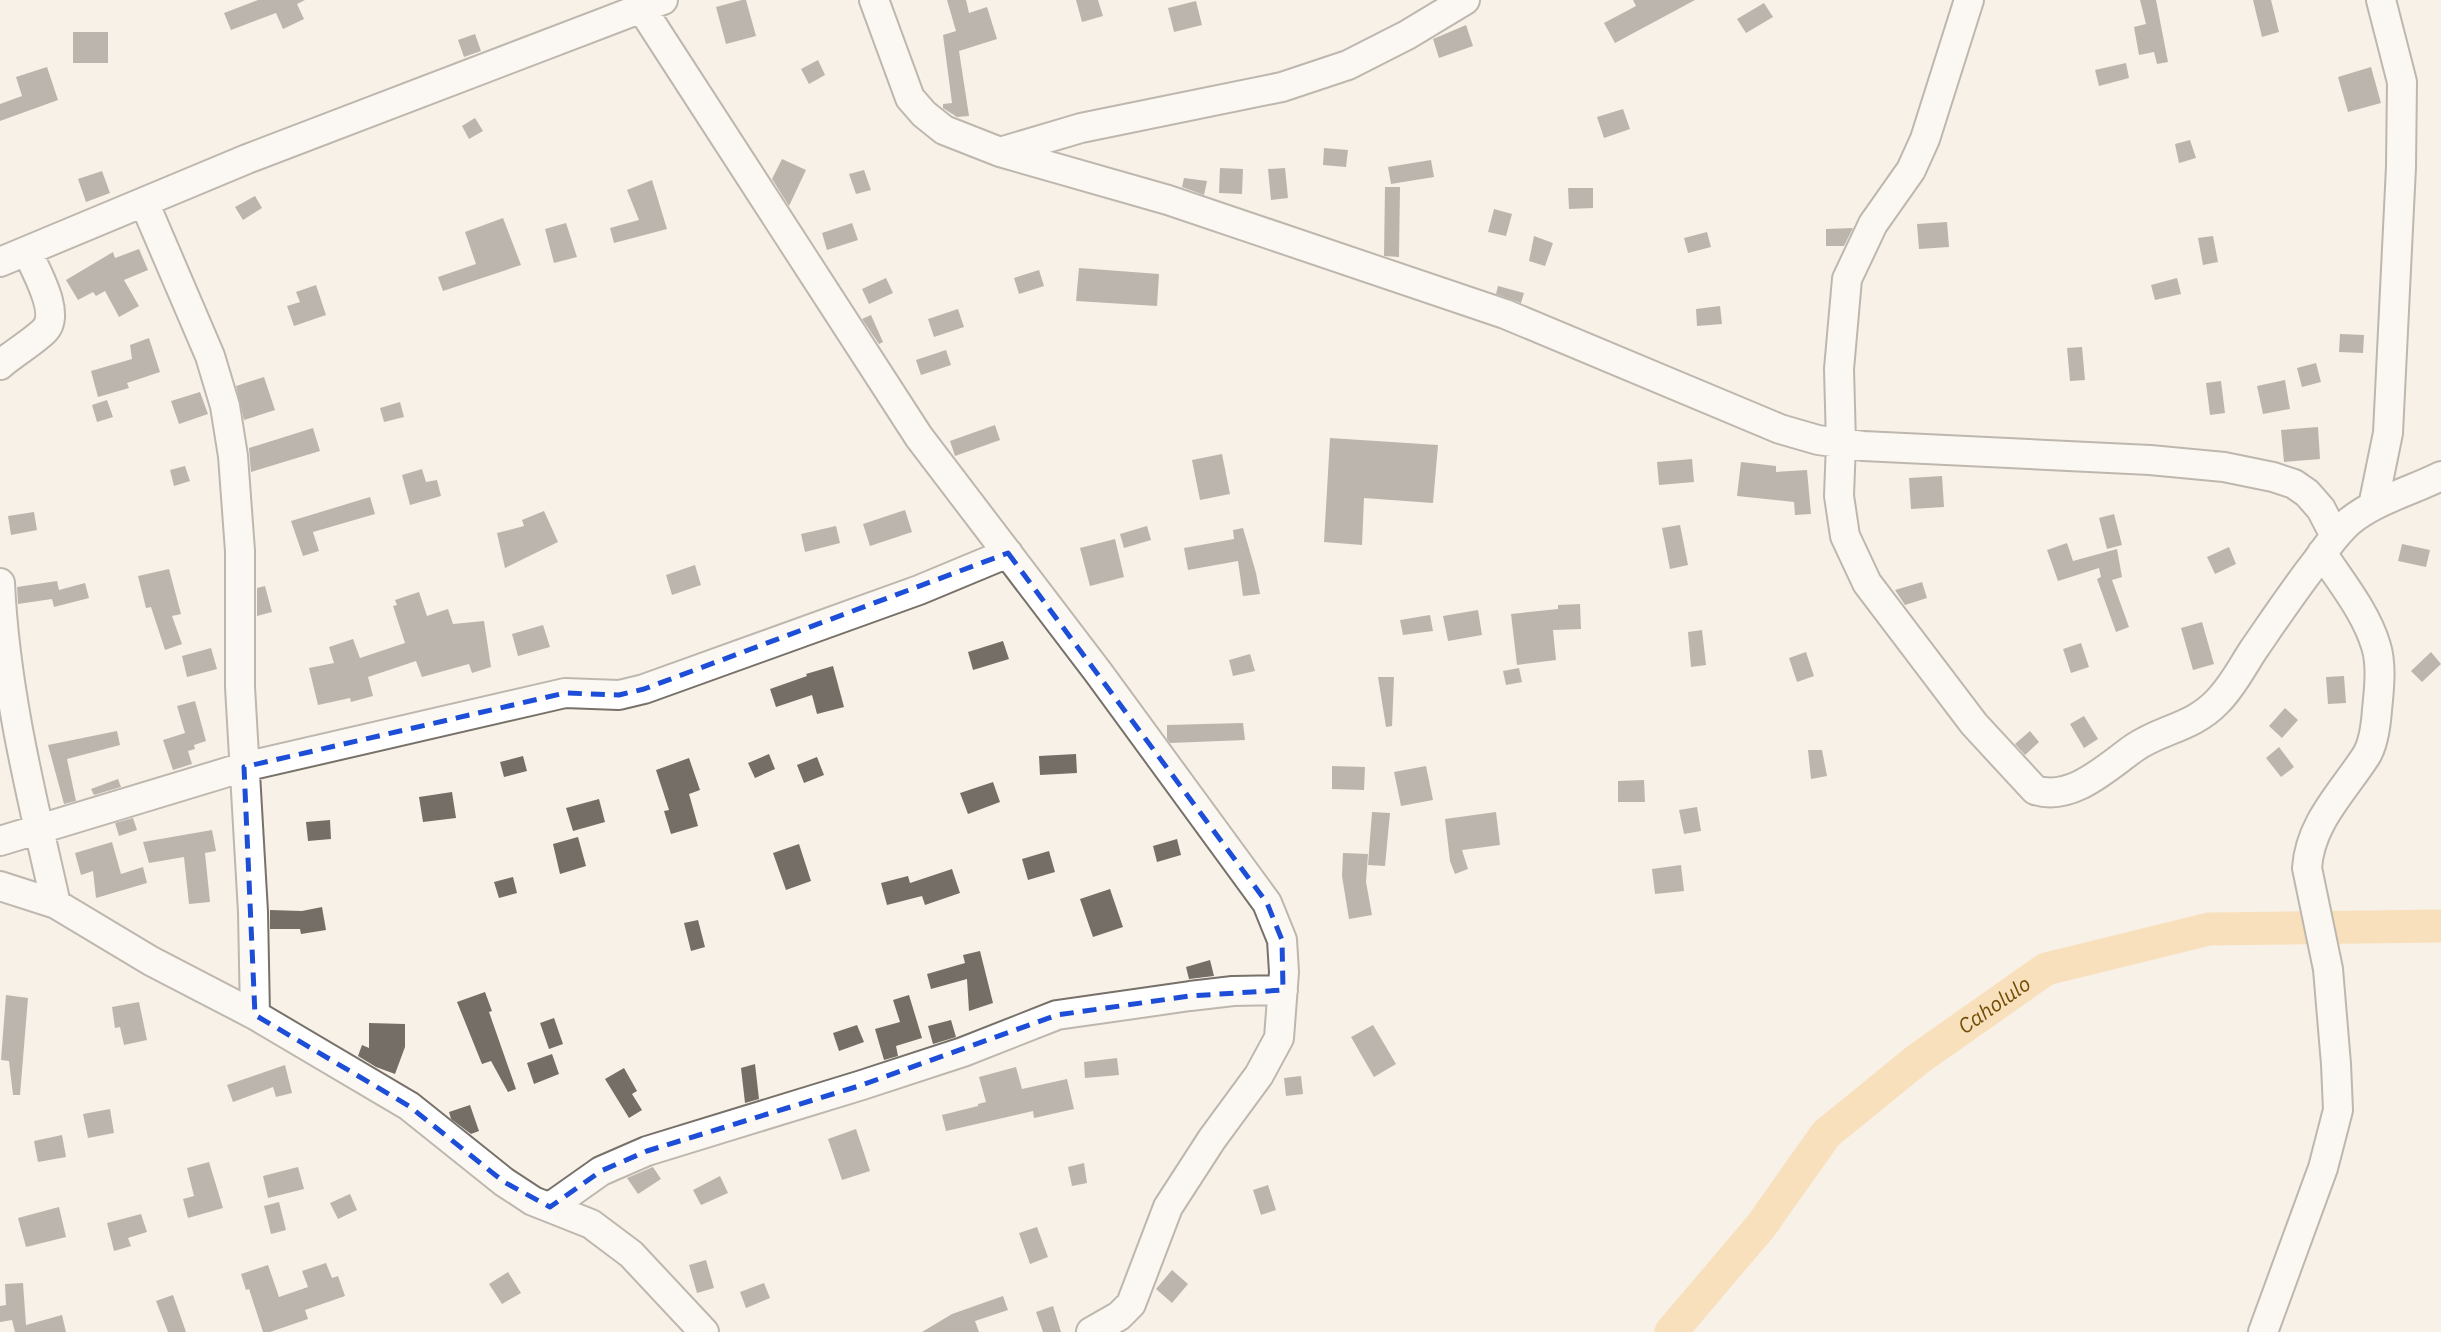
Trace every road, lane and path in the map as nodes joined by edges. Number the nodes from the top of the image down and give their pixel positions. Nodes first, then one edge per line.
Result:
1 (874, 0) edge
2 (1465, 0) edge
3 (1969, 0) edge
4 (2381, 0) edge
5 (637, 6) edge
6 (1000, 152) junction
7 (144, 202) junction
8 (27, 251) junction
9 (0, 262) edge
10 (0, 365) edge
11 (1841, 443) junction
12 (2441, 477) edge
13 (2373, 506) junction
14 (2328, 544) junction
15 (1008, 553) junction
16 (0, 583) edge
17 (244, 767) junction
18 (39, 829) junction
19 (0, 841) edge
20 (0, 886) edge
21 (56, 904) junction
22 (1283, 990) junction
23 (254, 1015) junction
24 (550, 1207) junction
25 (704, 1332) edge
26 (1091, 1332) edge
27 (2263, 1332) edge

1 - 6 street
2 - 6 street
3 - 11 street
4 - 13 street
5 - 7 street
5 - 15 street
6 - 11 street
7 - 8 street
7 - 17 street
8 - 9 street
8 - 10 street
11 - 14 street
11 - 14 street
12 - 13 street
13 - 14 street
14 - 27 street
15 - 17 street
15 - 22 street
16 - 18 street
17 - 18 street
17 - 23 street
18 - 19 street
18 - 21 street
20 - 21 street
21 - 23 street
22 - 24 street
22 - 26 street
23 - 24 street
24 - 25 street

